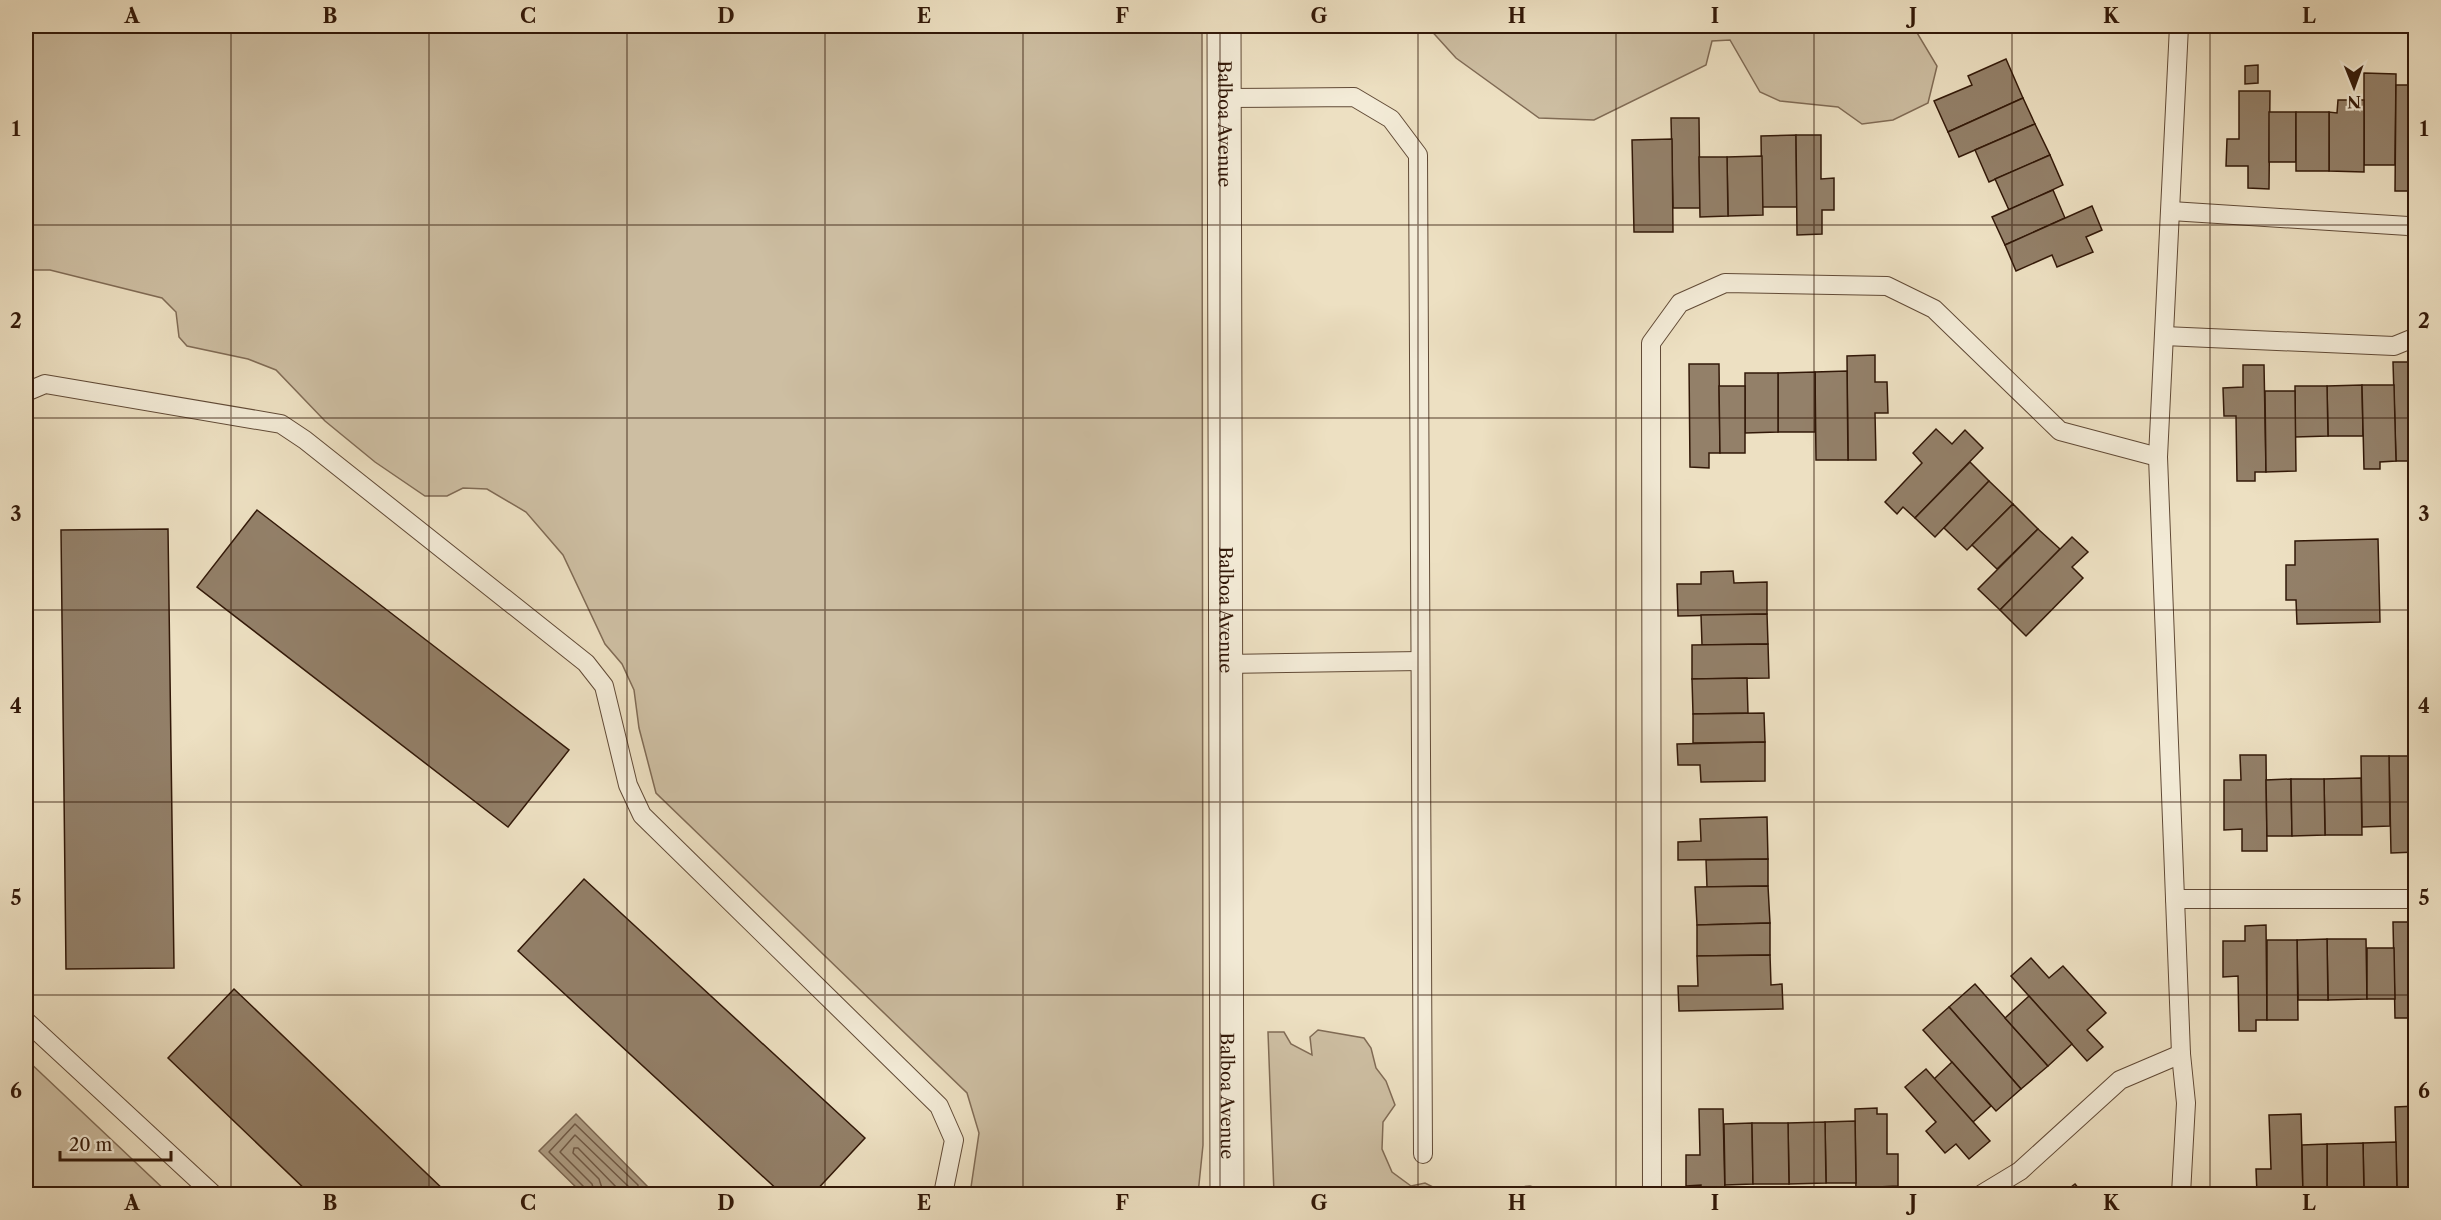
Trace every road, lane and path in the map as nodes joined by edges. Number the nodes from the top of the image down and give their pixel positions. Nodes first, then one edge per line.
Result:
1 (1224, 26) edge
2 (2179, 26) edge
3 (1225, 98) junction
4 (2171, 211) junction
5 (2415, 229) edge
6 (2164, 336) junction
7 (2415, 337) edge
8 (26, 392) edge
9 (2158, 457) junction
10 (1420, 661) junction
11 (1225, 664) junction
12 (2175, 899) junction
13 (2415, 899) edge
14 (26, 1021) edge
15 (2181, 1054) junction
16 (1423, 1154) dead end
17 (213, 1194) edge
18 (943, 1194) edge
19 (1227, 1194) edge
20 (1652, 1194) edge
21 (1982, 1194) edge
22 (2181, 1194) edge

1 - 3 street, Balboa Avenue
2 - 4 lane
3 - 10 lane
3 - 11 street, Balboa Avenue
4 - 5 lane
4 - 6 lane
6 - 7 lane
6 - 9 lane
8 - 18 lane
9 - 12 lane
9 - 20 lane
10 - 11 lane
10 - 16 lane
11 - 19 street, Balboa Avenue
12 - 13 lane
12 - 15 lane
14 - 17 lane
15 - 21 lane
15 - 22 lane

